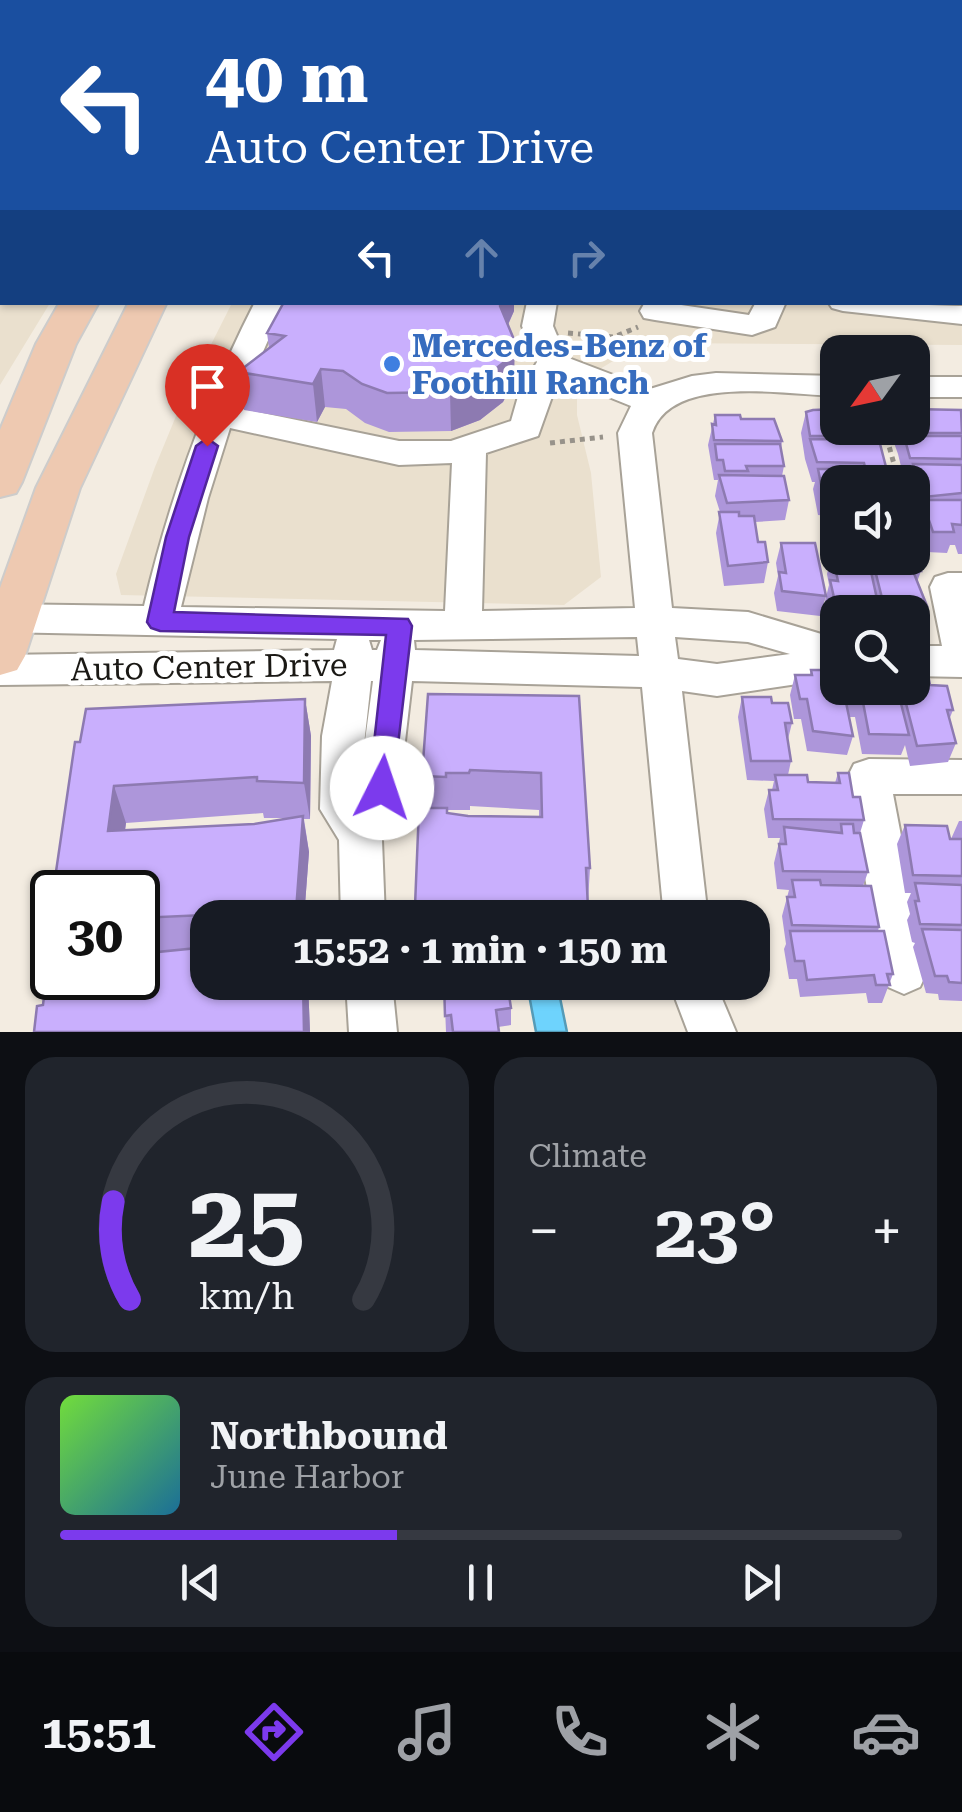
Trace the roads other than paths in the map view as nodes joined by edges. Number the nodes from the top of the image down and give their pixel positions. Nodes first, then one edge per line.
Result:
1 (78, 305) edge
2 (147, 305) edge
3 (268, 305) edge
4 (540, 305) edge
5 (770, 305) edge
6 (871, 305) edge
7 (655, 311) road end
8 (962, 315) edge
9 (548, 353) junction
10 (820, 386) edge
11 (930, 386) edge
12 (962, 387) edge
13 (219, 415) junction
14 (644, 418) junction
15 (470, 446) junction
16 (0, 482) edge
17 (962, 586) edge
18 (653, 621) junction
19 (160, 622) junction
20 (356, 624) junction
21 (463, 624) junction
22 (4, 631) edge
23 (397, 646) junction
24 (962, 650) edge
25 (768, 655) junction
26 (820, 661) edge
27 (930, 661) edge
28 (962, 662) edge
29 (352, 665) junction
30 (0, 670) edge
31 (658, 672) junction
32 (962, 778) edge
33 (360, 836) junction
34 (362, 900) edge
35 (684, 900) edge
36 (904, 972) dead end
37 (370, 1000) edge
38 (699, 1000) edge
39 (373, 1032) edge
40 (712, 1032) edge

1 - 16 main road
2 - 22 main road
3 - 13 street
4 - 9 street
5 - 7 street
6 - 8 street
9 - 14 street
9 - 15 street
10 - 14 street
11 - 12 street
13 - 15 street
13 - 19 street
14 - 18 street
15 - 21 street
17 - 24 street
18 - 21 street, Auto Center Drive
18 - 25 street, Auto Center Drive
18 - 31 street
19 - 20 street, Auto Center Drive
19 - 22 street, Auto Center Drive
20 - 23 street, Auto Center Drive
20 - 29 street
21 - 23 street, Auto Center Drive
23 - 29 street, Auto Center Drive
23 - 31 street, Auto Center Drive
23 - 33 street
25 - 26 street
25 - 31 street, Auto Center Drive
27 - 28 street
29 - 30 street, Auto Center Drive
29 - 33 street
31 - 35 street
32 - 36 street
33 - 34 street
37 - 39 street
38 - 40 street

